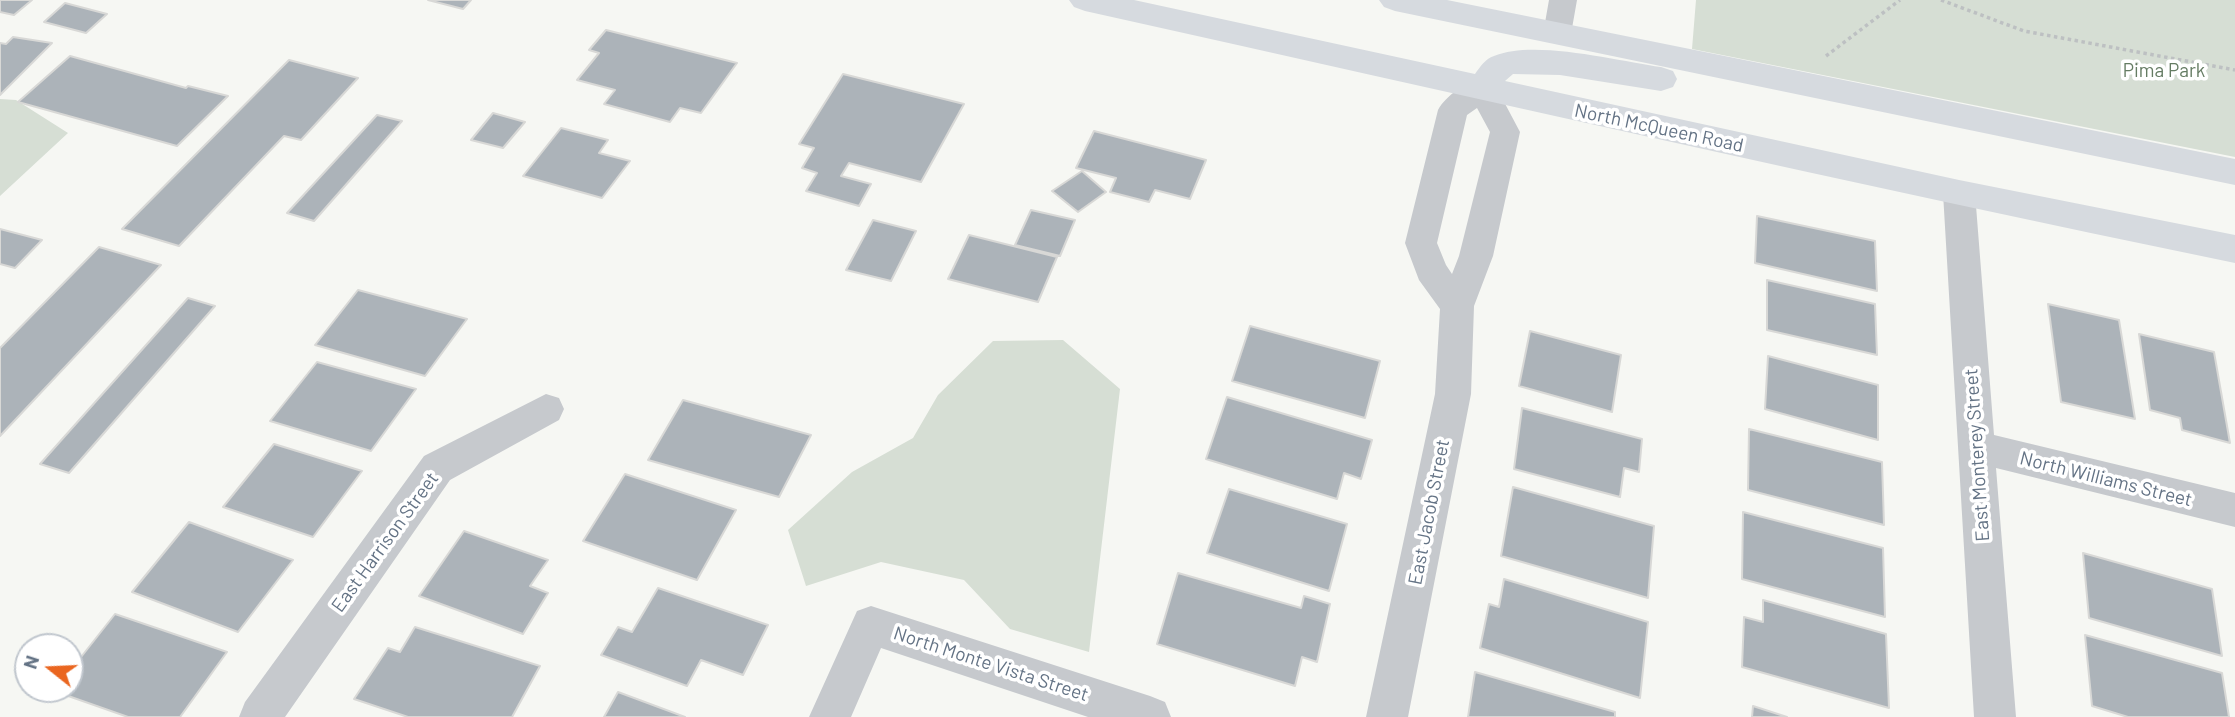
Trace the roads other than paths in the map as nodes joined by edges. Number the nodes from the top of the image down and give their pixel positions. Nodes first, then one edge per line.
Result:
1 (1085, 0) edge
2 (1395, 0) edge
3 (1563, 0) edge
4 (1457, 6) edge
5 (1557, 34) junction
6 (1703, 64) junction
7 (1482, 89) junction
8 (2235, 172) edge
9 (1959, 193) junction
10 (2235, 249) edge
11 (1457, 306) junction
12 (546, 409) dead end
13 (1977, 447) junction
14 (2235, 510) edge
15 (260, 717) edge
16 (830, 717) edge
17 (1150, 717) edge
18 (1387, 717) edge
19 (1995, 717) edge

1 - 7 main road, North McQueen Road
2 - 4 main road
3 - 5 street
4 - 5 main road
5 - 6 main road
6 - 7 main road
6 - 8 main road
7 - 9 main road, North McQueen Road
7 - 11 street, East Jacob Street
7 - 11 street
9 - 10 main road, North McQueen Road
9 - 13 street, East Monterey Street
11 - 18 street, East Jacob Street
12 - 15 street, East Harrison Street
13 - 14 street, North Williams Street
13 - 19 street, East Monterey Street
16 - 17 street, North Monte Vista Street

